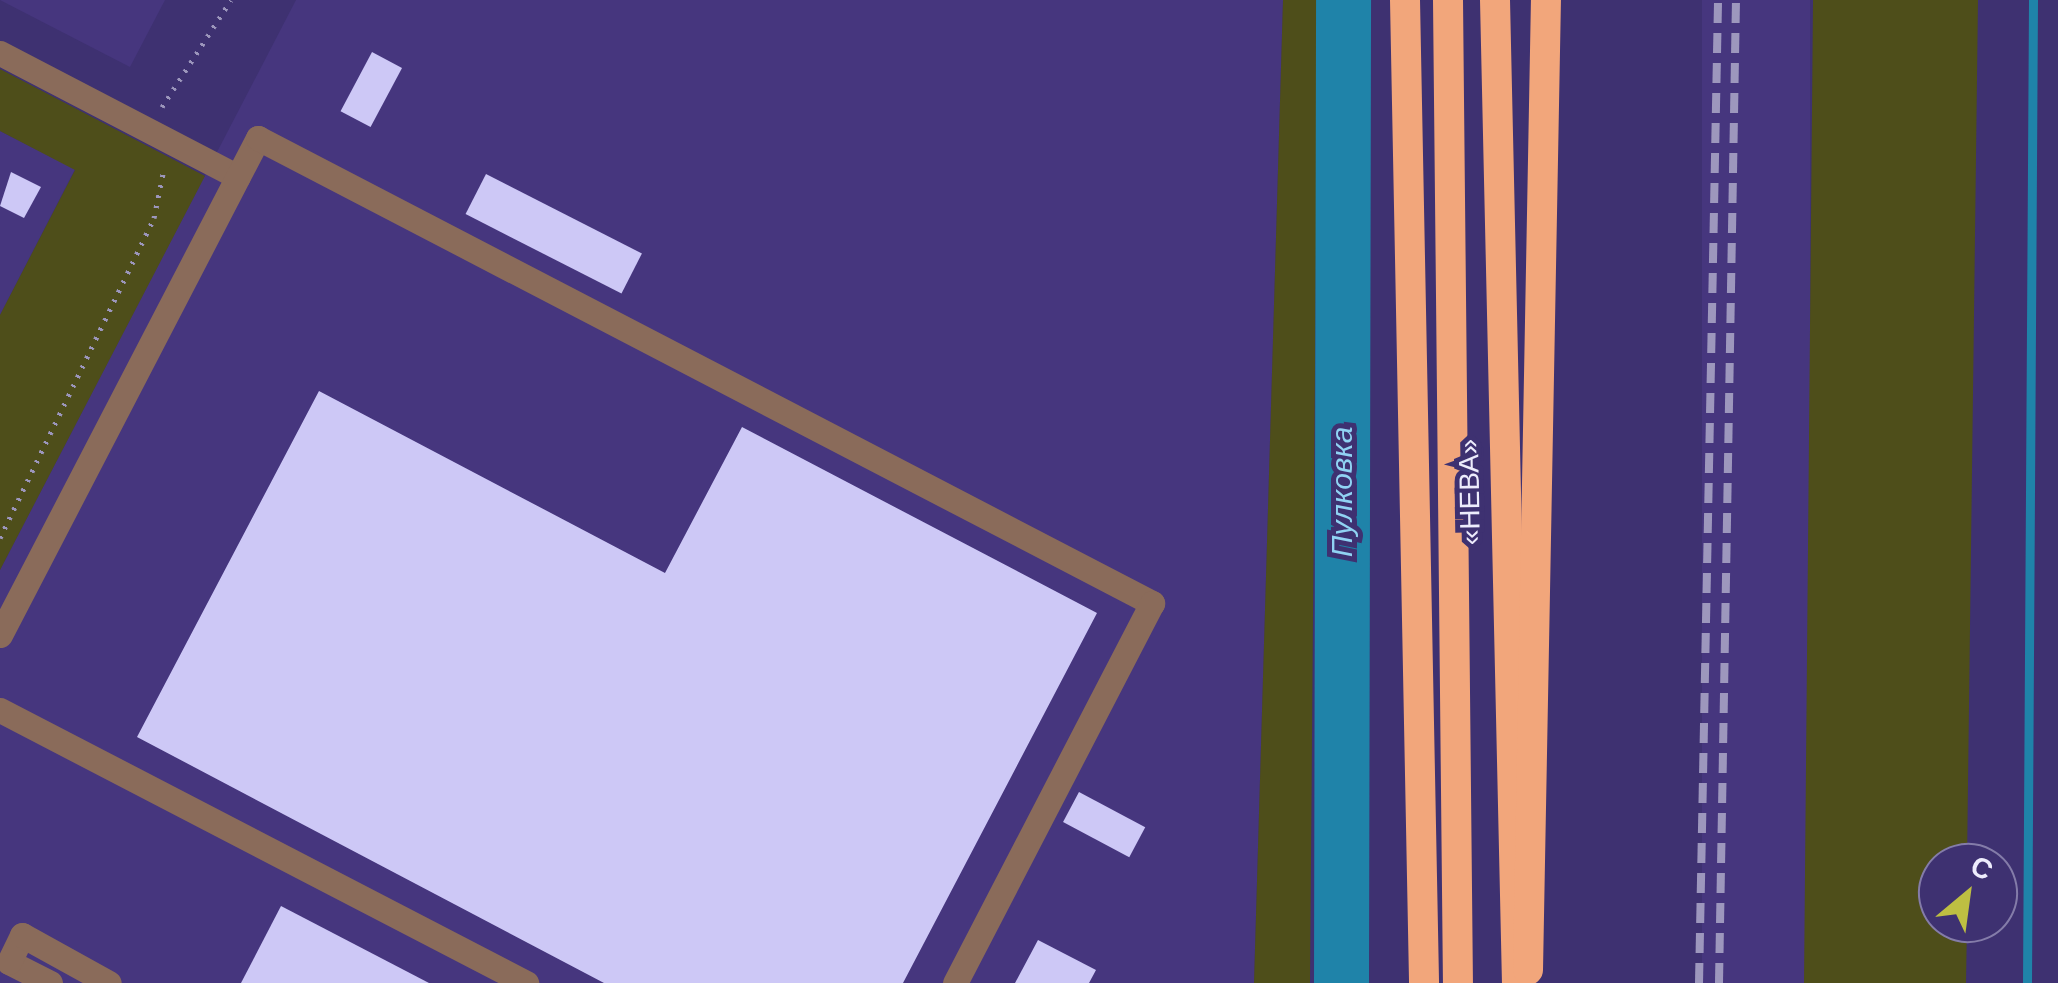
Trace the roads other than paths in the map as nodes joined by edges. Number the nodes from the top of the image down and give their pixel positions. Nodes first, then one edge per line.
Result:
1 (1404, 0) edge
2 (1448, 0) edge
3 (1496, 0) edge
4 (1546, 0) edge
5 (0, 53) edge
6 (238, 177) junction
7 (0, 635) edge
8 (0, 710) edge
9 (50, 983) edge
10 (109, 983) edge
11 (526, 983) edge
12 (955, 983) edge
13 (1424, 983) edge
14 (1458, 983) edge
15 (1517, 983) edge
16 (1527, 983) edge

1 - 13 highway, «НЕВА»
2 - 14 highway, «НЕВА»
3 - 15 highway, «НЕВА»
4 - 16 highway
5 - 6 lane
6 - 7 lane
6 - 12 lane
8 - 11 lane
9 - 10 lane

